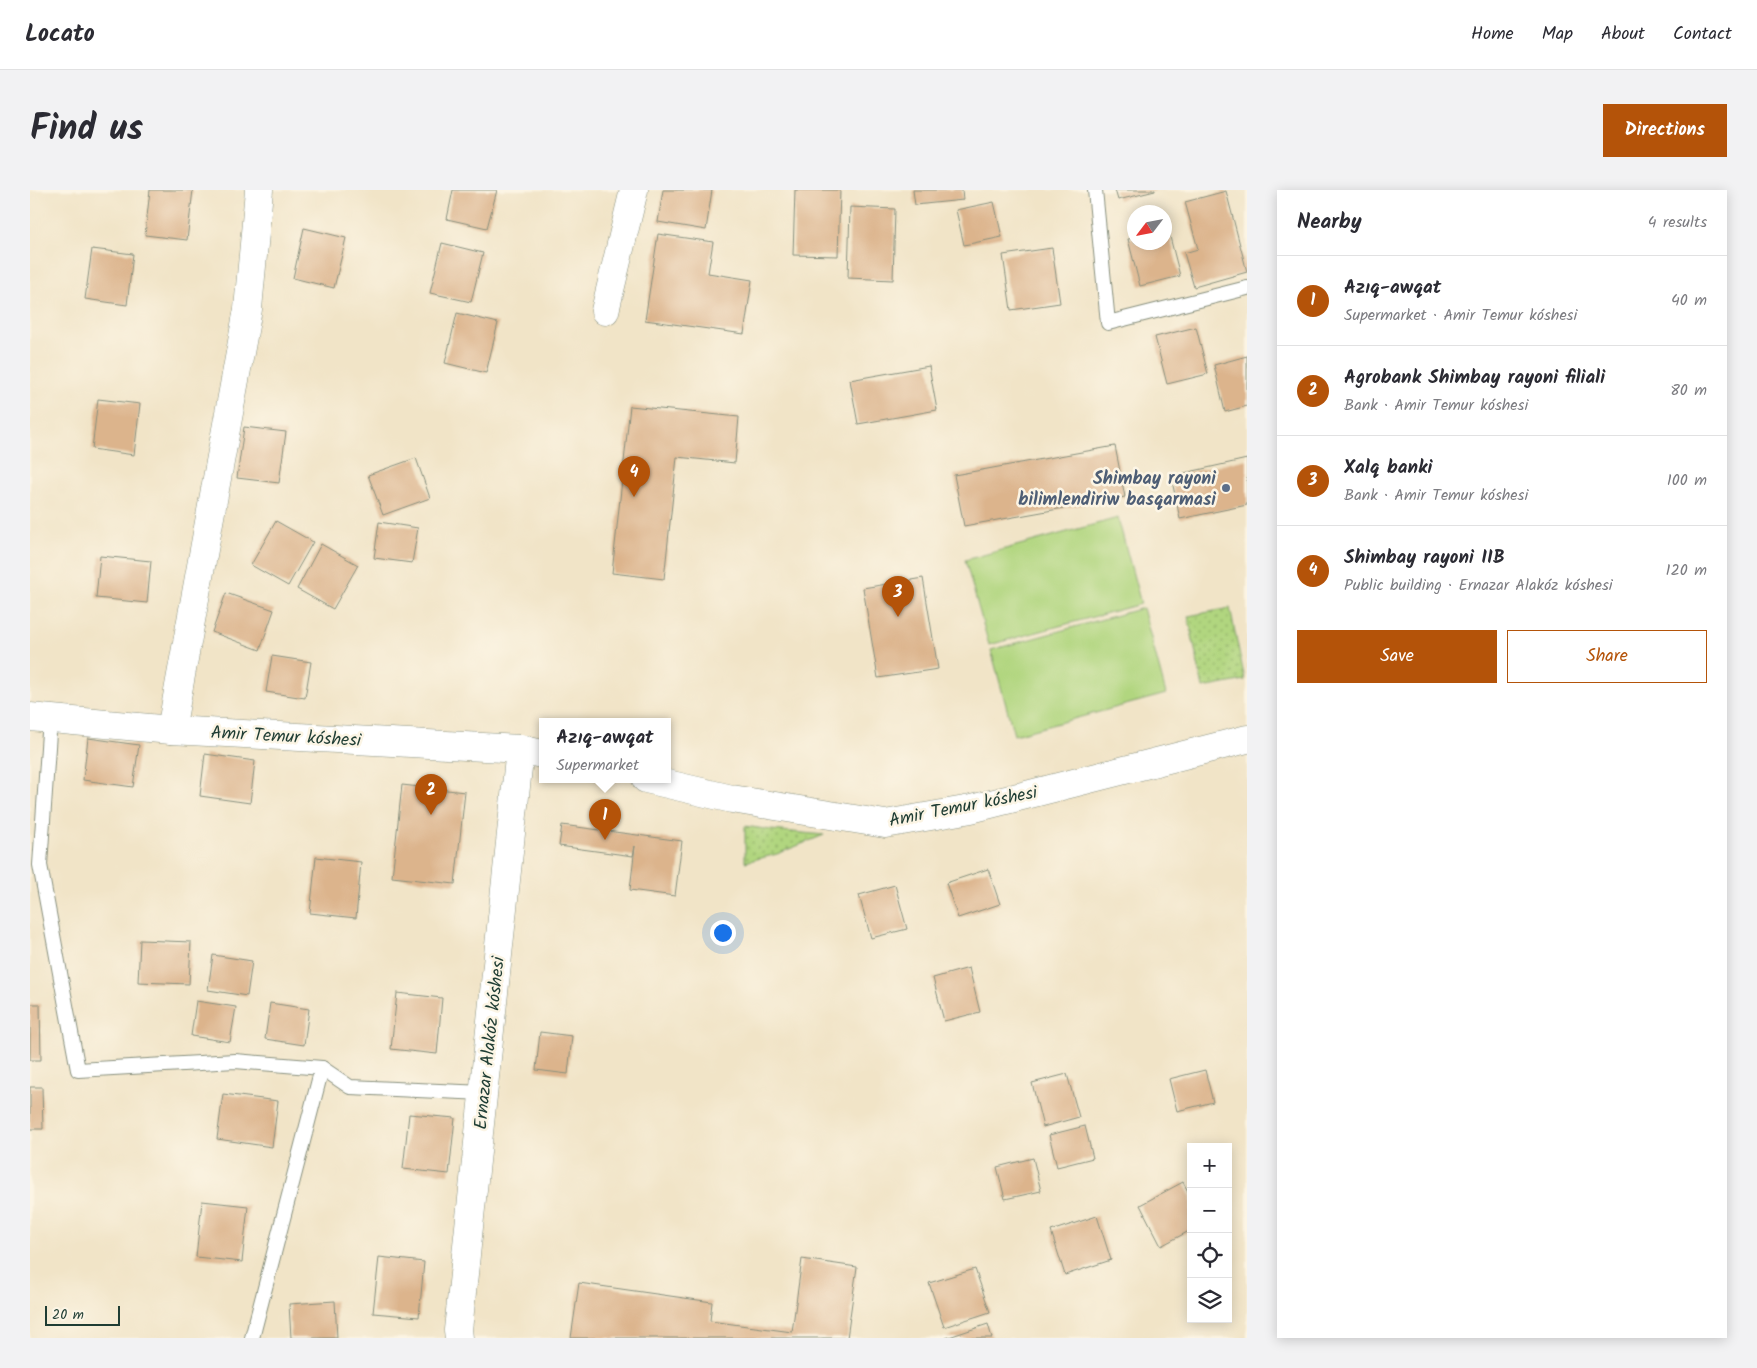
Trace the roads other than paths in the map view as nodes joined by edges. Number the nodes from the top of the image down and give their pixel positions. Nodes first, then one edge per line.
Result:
1 (259, 190) edge
2 (634, 190) edge
3 (1094, 190) edge
4 (1247, 288) edge
5 (605, 311) dead end
6 (40, 718) edge
7 (171, 730) junction
8 (1247, 739) edge
9 (531, 751) edge
10 (663, 783) edge
11 (322, 1068) junction
12 (484, 1093) junction
13 (252, 1338) edge
14 (459, 1338) edge

1 - 7 street
2 - 5 street
3 - 4 lane
6 - 7 street, Amir Temur kóshesi
6 - 11 lane
7 - 9 street, Amir Temur kóshesi
8 - 10 street, Amir Temur kóshesi
9 - 12 street, Ernazar Alakóz kóshesi
11 - 12 lane
11 - 13 lane
12 - 14 street, Ernazar Alakóz kóshesi

